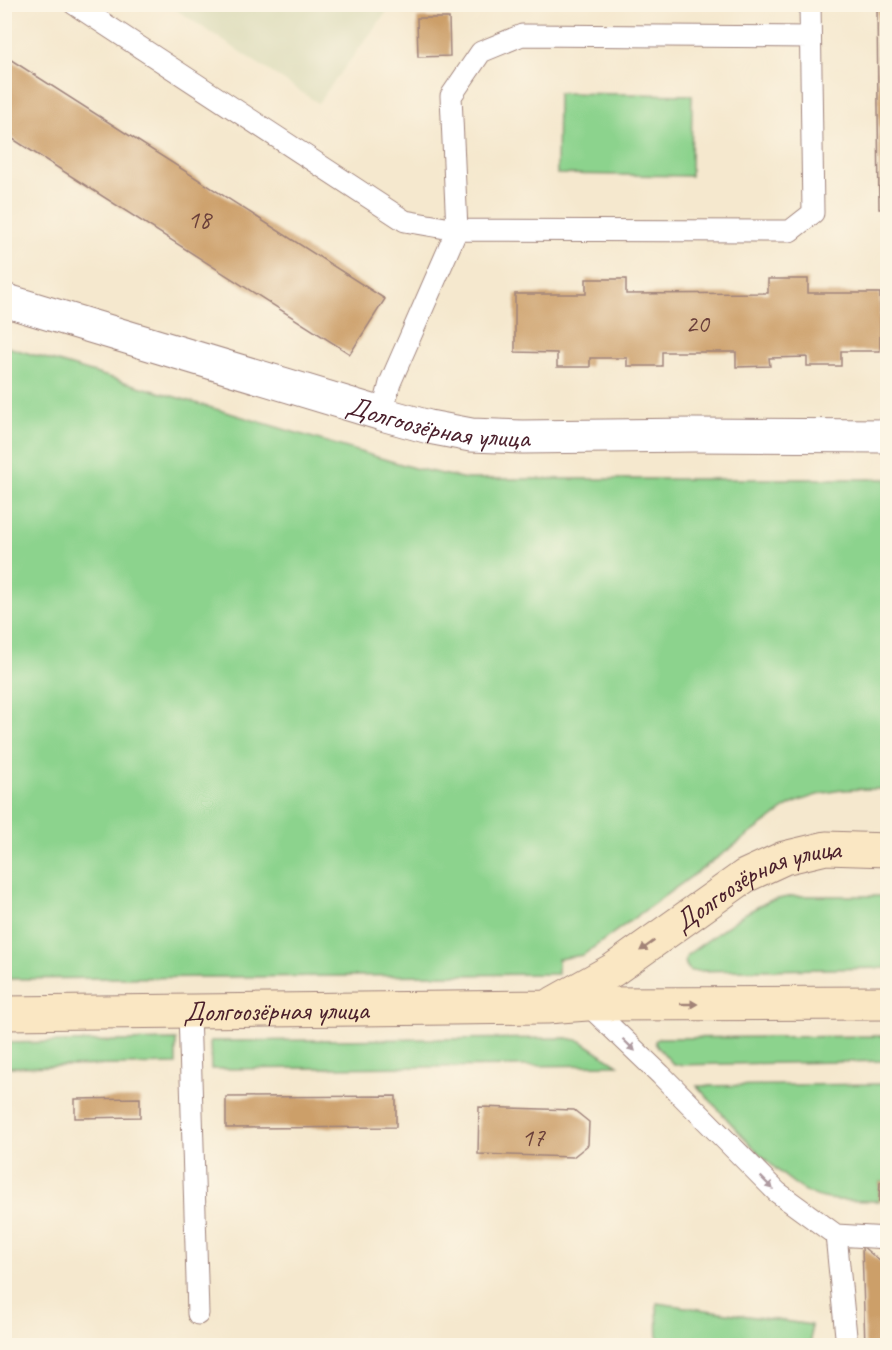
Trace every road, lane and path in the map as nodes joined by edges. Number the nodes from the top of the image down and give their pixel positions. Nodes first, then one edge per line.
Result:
1 (74, 4) edge
2 (810, 4) edge
3 (810, 37) junction
4 (457, 230) junction
5 (4, 300) edge
6 (382, 414) junction
7 (888, 436) edge
8 (888, 850) edge
9 (888, 1003) edge
10 (587, 1004) junction
11 (547, 1007) junction
12 (189, 1011) junction
13 (4, 1013) edge
14 (836, 1235) junction
15 (888, 1238) edge
16 (198, 1314) dead end
17 (847, 1346) edge

1 - 4 lane
2 - 3 lane
3 - 4 lane
3 - 4 lane
4 - 6 lane
5 - 6 street, Долгоозёрная улица
6 - 7 street, Долгоозёрная улица
8 -> 11 main road, Долгоозёрная улица
10 -> 9 main road, Долгоозёрная улица
10 - 11 main road, Долгоозёрная улица
10 -> 14 lane
11 - 12 main road, Долгоозёрная улица
12 - 13 main road, Долгоозёрная улица
12 - 16 lane
14 - 15 lane
14 - 17 lane

